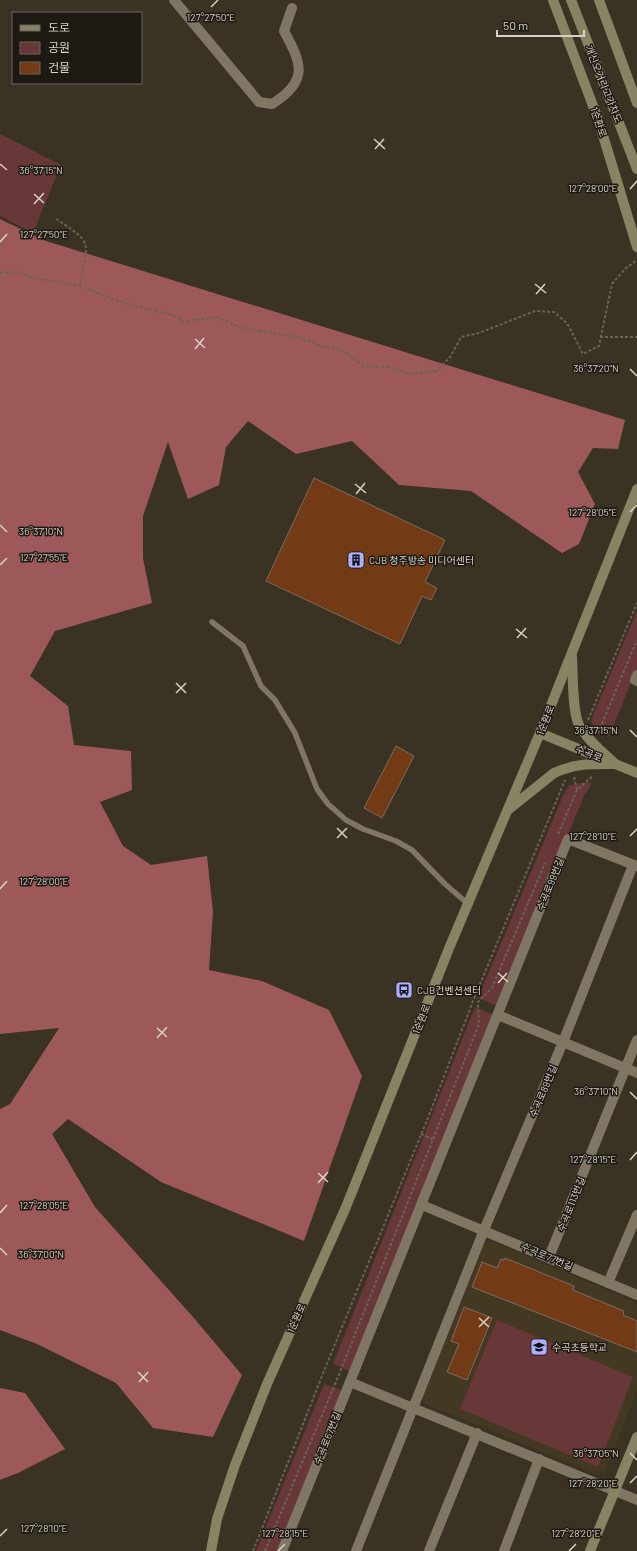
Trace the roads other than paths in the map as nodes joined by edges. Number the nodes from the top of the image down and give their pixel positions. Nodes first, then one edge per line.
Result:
1 (174, 0) edge
2 (553, 0) edge
3 (571, 0) edge
4 (599, 0) edge
5 (292, 8) dead end
6 (634, 85) edge
7 (637, 103) edge
8 (637, 169) edge
9 (637, 247) edge
10 (637, 489) edge
11 (212, 622) dead end
12 (572, 654) junction
13 (637, 675) edge
14 (637, 680) edge
15 (540, 734) junction
16 (615, 764) junction
17 (637, 773) edge
18 (508, 810) junction
19 (635, 866) edge
20 (468, 904) junction
21 (598, 953) joint
22 (498, 1015) junction
23 (637, 1040) edge
24 (563, 1042) junction
25 (626, 1068) junction
26 (637, 1072) edge
27 (422, 1205) junction
28 (637, 1215) edge
29 (484, 1230) junction
30 (549, 1257) junction
31 (608, 1283) junction
32 (637, 1295) edge
33 (350, 1382) junction
34 (414, 1407) junction
35 (477, 1434) junction
36 (637, 1437) edge
37 (539, 1459) junction
38 (615, 1490) junction
39 (637, 1500) edge
40 (211, 1551) edge
41 (282, 1551) edge
42 (356, 1551) edge
43 (429, 1551) edge
44 (504, 1551) edge
45 (590, 1551) edge

1 - 5 street
2 - 9 main road, 1순환로
3 - 8 main road, 개신오거리고가차도
4 - 6 main road
6 - 7 main road
10 - 12 main road, 1순환로
11 - 20 lane
12 - 15 main road, 1순환로
12 - 16 main road
13 - 14 street
15 - 16 main road, 수곡로
15 - 18 main road, 1순환로
16 - 17 main road, 수곡로
16 - 18 main road
18 - 20 main road, 1순환로
19 - 21 street, 수곡로99번길
19 - 22 street, 수곡로99번길
20 - 40 main road, 1순환로
21 - 24 street, 수곡로89번길
22 - 24 street
22 - 27 street
23 - 25 street, 수곡로113번길
24 - 25 street
24 - 29 street, 수곡로89번길
25 - 26 street
25 - 30 street, 수곡로113번길
27 - 29 street, 수곡로77번길
27 - 33 street, 수곡로67번길
28 - 31 street
29 - 30 street, 수곡로77번길
29 - 34 street
30 - 31 street, 수곡로77번길
31 - 32 street, 수곡로77번길
33 - 34 street
33 - 41 street, 수곡로67번길
34 - 35 street
34 - 42 street
35 - 37 street
35 - 43 street
36 - 38 main road
37 - 38 street
37 - 44 street
38 - 39 street
38 - 45 main road

